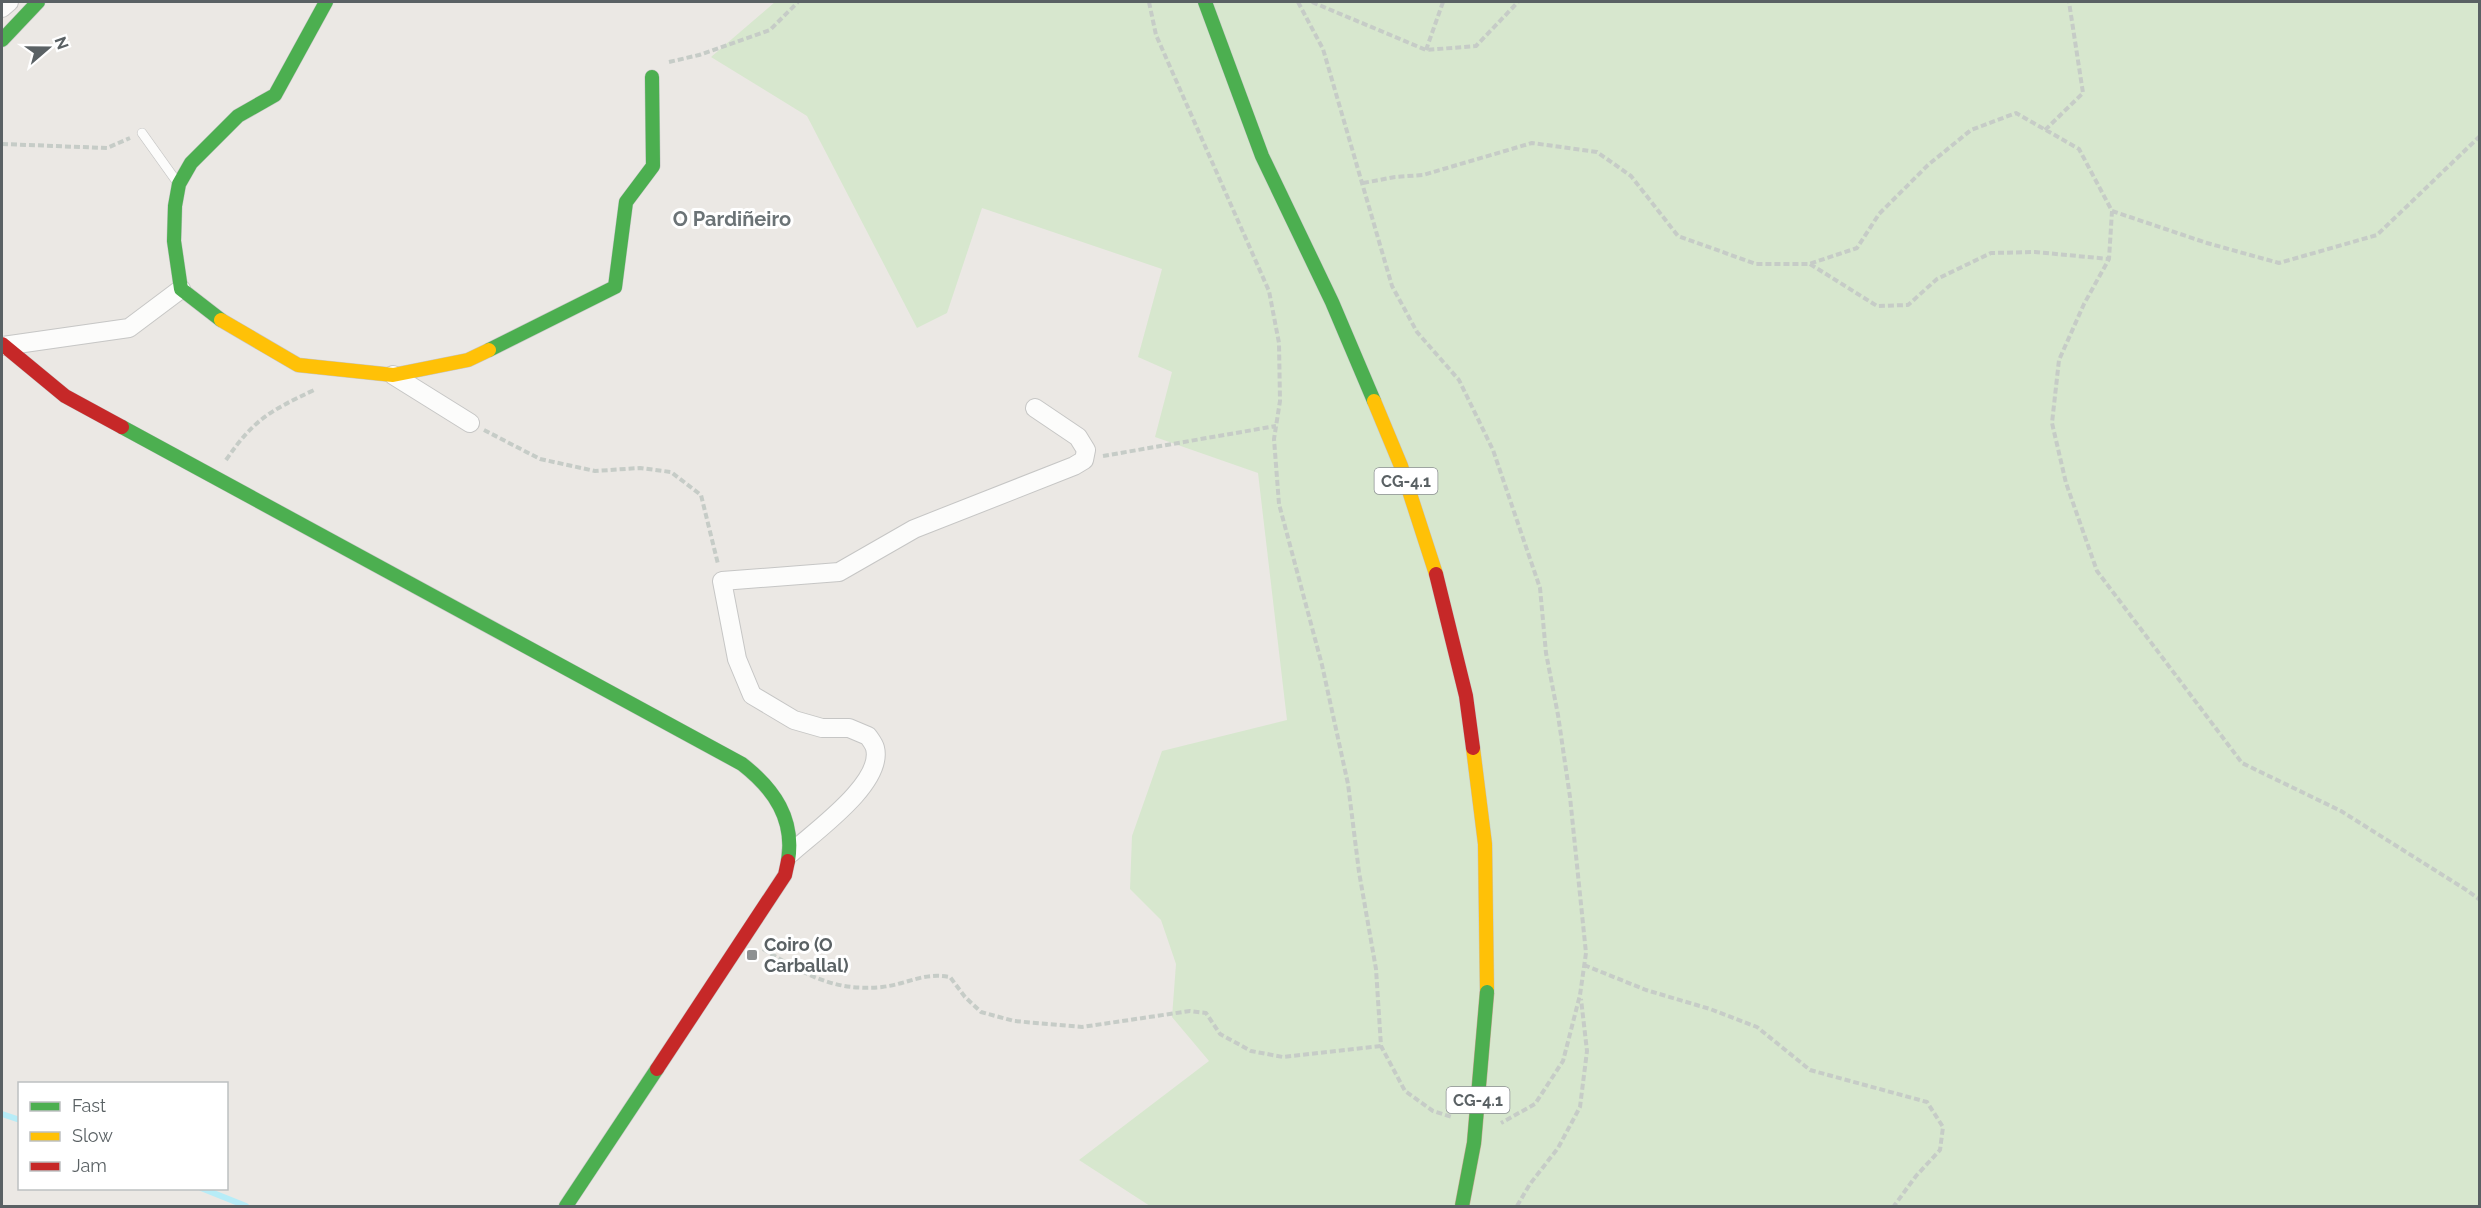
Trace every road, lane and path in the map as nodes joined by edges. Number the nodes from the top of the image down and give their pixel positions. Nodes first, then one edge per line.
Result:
1 (9, 2) edge
2 (38, 2) edge
3 (326, 2) edge
4 (798, 2) edge
5 (1149, 2) edge
6 (1205, 2) edge
7 (1298, 2) edge
8 (1312, 2) edge
9 (1443, 2) edge
10 (1518, 2) edge
11 (2069, 2) edge
12 (2, 8) edge
13 (2, 40) edge
14 (1426, 50) junction
15 (652, 76) joint
16 (2045, 130) junction
17 (142, 134) joint
18 (2480, 136) edge
19 (2, 144) edge
20 (1363, 183) junction
21 (179, 184) junction
22 (2112, 211) junction
23 (2109, 259) junction
24 (1809, 264) junction
25 (181, 289) junction
26 (2, 345) edge
27 (393, 375) junction
28 (322, 386) dead end
29 (1035, 408) dead end
30 (470, 423) joint
31 (1276, 426) junction
32 (228, 455) dead end
33 (1084, 460) junction
34 (722, 581) junction
35 (791, 852) junction
36 (2480, 900) edge
37 (744, 938) junction
38 (1584, 965) junction
39 (1580, 995) junction
40 (1381, 1046) junction
41 (1455, 1118) dead end
42 (1494, 1123) dead end
43 (566, 1206) edge
44 (1462, 1206) edge
45 (1517, 1206) edge
46 (1894, 1206) edge

1 - 12 street
2 - 13 main road
3 - 21 main road
4 - 15 path
5 - 31 path
6 - 44 main road, CG-4.1, bridge
7 - 20 path
8 - 14 path
9 - 14 path
10 - 14 path
11 - 16 path
15 - 27 main road
16 - 22 path
16 - 24 path
17 - 19 path
17 - 21 lane
18 - 22 path
20 - 24 path
20 - 38 path
21 - 25 main road
22 - 23 path
23 - 24 path
23 - 36 path
25 - 26 street
25 - 27 main road
26 - 35 main road
27 - 30 street
28 - 32 path
29 - 33 street
30 - 34 path
31 - 33 path
31 - 40 path
33 - 34 street
34 - 35 street
35 - 37 main road
37 - 40 path
37 - 43 main road
38 - 39 path
38 - 46 path
39 - 42 path
39 - 45 path
40 - 41 path

